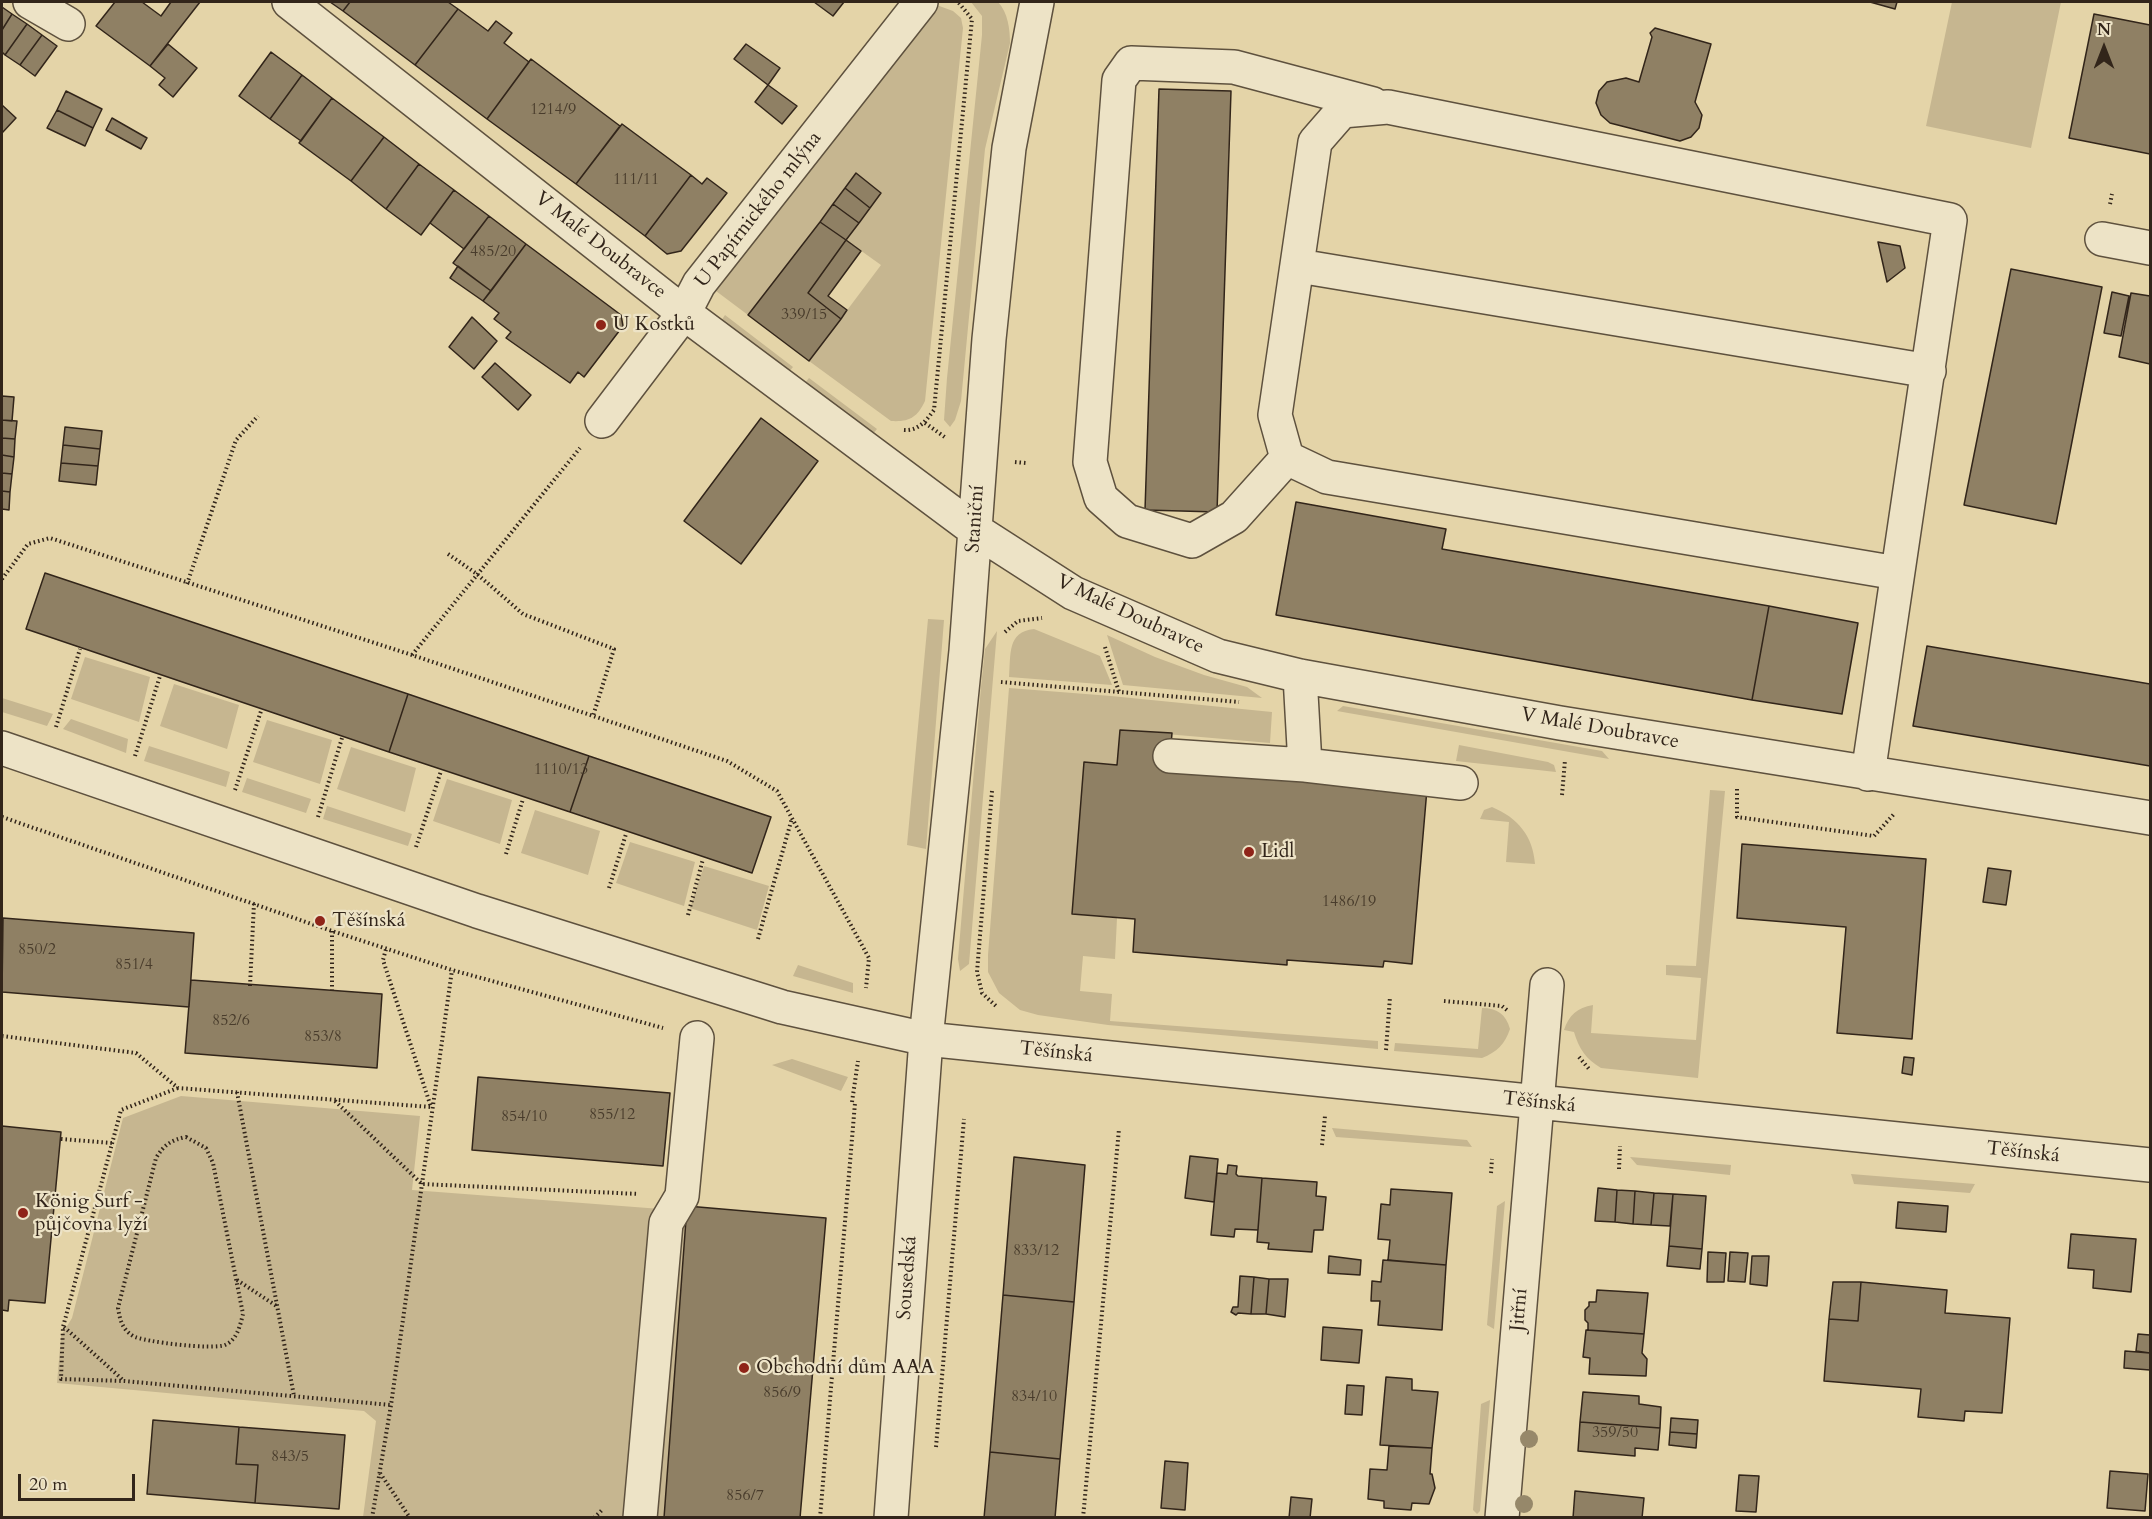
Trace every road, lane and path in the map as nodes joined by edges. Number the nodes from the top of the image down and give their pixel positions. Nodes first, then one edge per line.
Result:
1 (30, 2) edge
2 (289, 2) edge
3 (921, 2) edge
4 (957, 2) edge
5 (1037, 2) edge
6 (68, 24) dead end
7 (1384, 107) junction
8 (2102, 239) dead end
9 (2151, 248) edge
10 (1299, 266) junction
11 (684, 313) junction
12 (1929, 371) junction
13 (258, 416) dead end
14 (602, 422) joint
15 (899, 429) dead end
16 (1287, 458) junction
17 (975, 530) junction
18 (448, 554) dead end
19 (1897, 573) junction
20 (477, 574) junction
21 (2, 579) edge
22 (187, 584) junction
23 (1051, 619) dead end
24 (1103, 640) dead end
25 (1004, 642) dead end
26 (80, 649) dead end
27 (412, 655) junction
28 (1002, 672) dead end
29 (160, 676) dead end
30 (1300, 676) junction
31 (1119, 692) dead end
32 (1000, 694) dead end
33 (261, 711) dead end
34 (593, 716) junction
35 (56, 728) dead end
36 (342, 738) dead end
37 (2, 748) edge
38 (134, 756) dead end
39 (1170, 756) dead end
40 (1565, 759) dead end
41 (1305, 765) junction
42 (441, 771) dead end
43 (1868, 774) junction
44 (1461, 783) dead end
45 (992, 787) dead end
46 (234, 791) dead end
47 (1562, 795) dead end
48 (523, 799) dead end
49 (2, 817) edge
50 (318, 818) dead end
51 (792, 818) junction
52 (2151, 818) edge
53 (626, 834) dead end
54 (416, 847) dead end
55 (506, 854) dead end
56 (703, 859) dead end
57 (609, 888) dead end
58 (254, 903) junction
59 (688, 915) dead end
60 (332, 931) junction
61 (758, 939) dead end
62 (386, 949) junction
63 (452, 970) junction
64 (250, 986) dead end
65 (1547, 986) dead end
66 (332, 992) dead end
67 (1390, 997) dead end
68 (1444, 1001) dead end
69 (1004, 1010) dead end
70 (1514, 1017) dead end
71 (864, 1025) junction
72 (2, 1036) edge
73 (697, 1038) joint
74 (926, 1039) junction
75 (1385, 1058) dead end
76 (178, 1088) junction
77 (237, 1092) junction
78 (335, 1101) junction
79 (1538, 1103) junction
80 (431, 1107) junction
81 (964, 1119) dead end
82 (1119, 1129) dead end
83 (61, 1139) dead end
84 (112, 1143) junction
85 (2151, 1165) edge
86 (422, 1184) junction
87 (682, 1196) junction
88 (236, 1279) junction
89 (279, 1308) junction
90 (63, 1327) junction
91 (124, 1381) junction
92 (294, 1396) junction
93 (391, 1406) junction
94 (936, 1447) dead end
95 (380, 1473) junction
96 (372, 1518) edge
97 (410, 1518) edge
98 (640, 1518) edge
99 (820, 1518) edge
100 (891, 1518) edge
101 (1083, 1518) edge
102 (1502, 1518) edge

1 - 6 street
2 - 11 street, V Malé Doubravce
3 - 11 street, U Papírnického mlýna
4 - 15 path
5 - 17 street, Staniční
7 - 10 street
7 - 12 street
7 - 16 street
8 - 9 street
10 - 12 street
10 - 16 street
11 - 14 street, U Papírnického mlýna
11 - 17 street, V Malé Doubravce
12 - 19 street
13 - 22 path
14 - 20 path
16 - 19 street
17 - 30 street, V Malé Doubravce
17 - 74 street, Staniční
18 - 20 path
19 - 43 street
20 - 27 path
20 - 34 path
21 - 22 path
22 - 27 path
23 - 25 path
24 - 31 path
26 - 35 path
27 - 34 path
28 - 32 path
29 - 38 path
30 - 41 street
30 - 43 street, V Malé Doubravce
33 - 46 path
34 - 51 path
36 - 50 path
37 - 71 street, Těšínská
39 - 41 street
40 - 47 path
41 - 44 street
42 - 54 path
43 - 52 street, V Malé Doubravce
45 - 69 path
48 - 55 path
49 - 58 path
51 - 61 path
51 - 71 path
53 - 57 path
56 - 59 path
58 - 60 path
58 - 64 path
60 - 62 path
60 - 66 path
62 - 63 path
62 - 80 path
63 - 73 path
63 - 80 path
65 - 79 street, Jitřní
67 - 75 path
68 - 70 path
71 - 74 street, Těšínská
71 - 99 path
72 - 76 path
73 - 87 street
74 - 79 street, Těšínská
74 - 100 street, Sousedská
76 - 77 path
76 - 84 path
77 - 78 path
77 - 89 path
78 - 80 path
78 - 86 path
79 - 85 street, Těšínská
79 - 102 street, Jitřní
80 - 86 path
81 - 94 path
82 - 101 path
83 - 84 path
84 - 90 path
86 - 87 path
86 - 93 path
87 - 98 street
88 - 88 path
88 - 89 path
89 - 92 path
90 - 91 path
90 - 91 path
91 - 92 path
92 - 93 path
93 - 95 path
95 - 96 path
95 - 97 path

